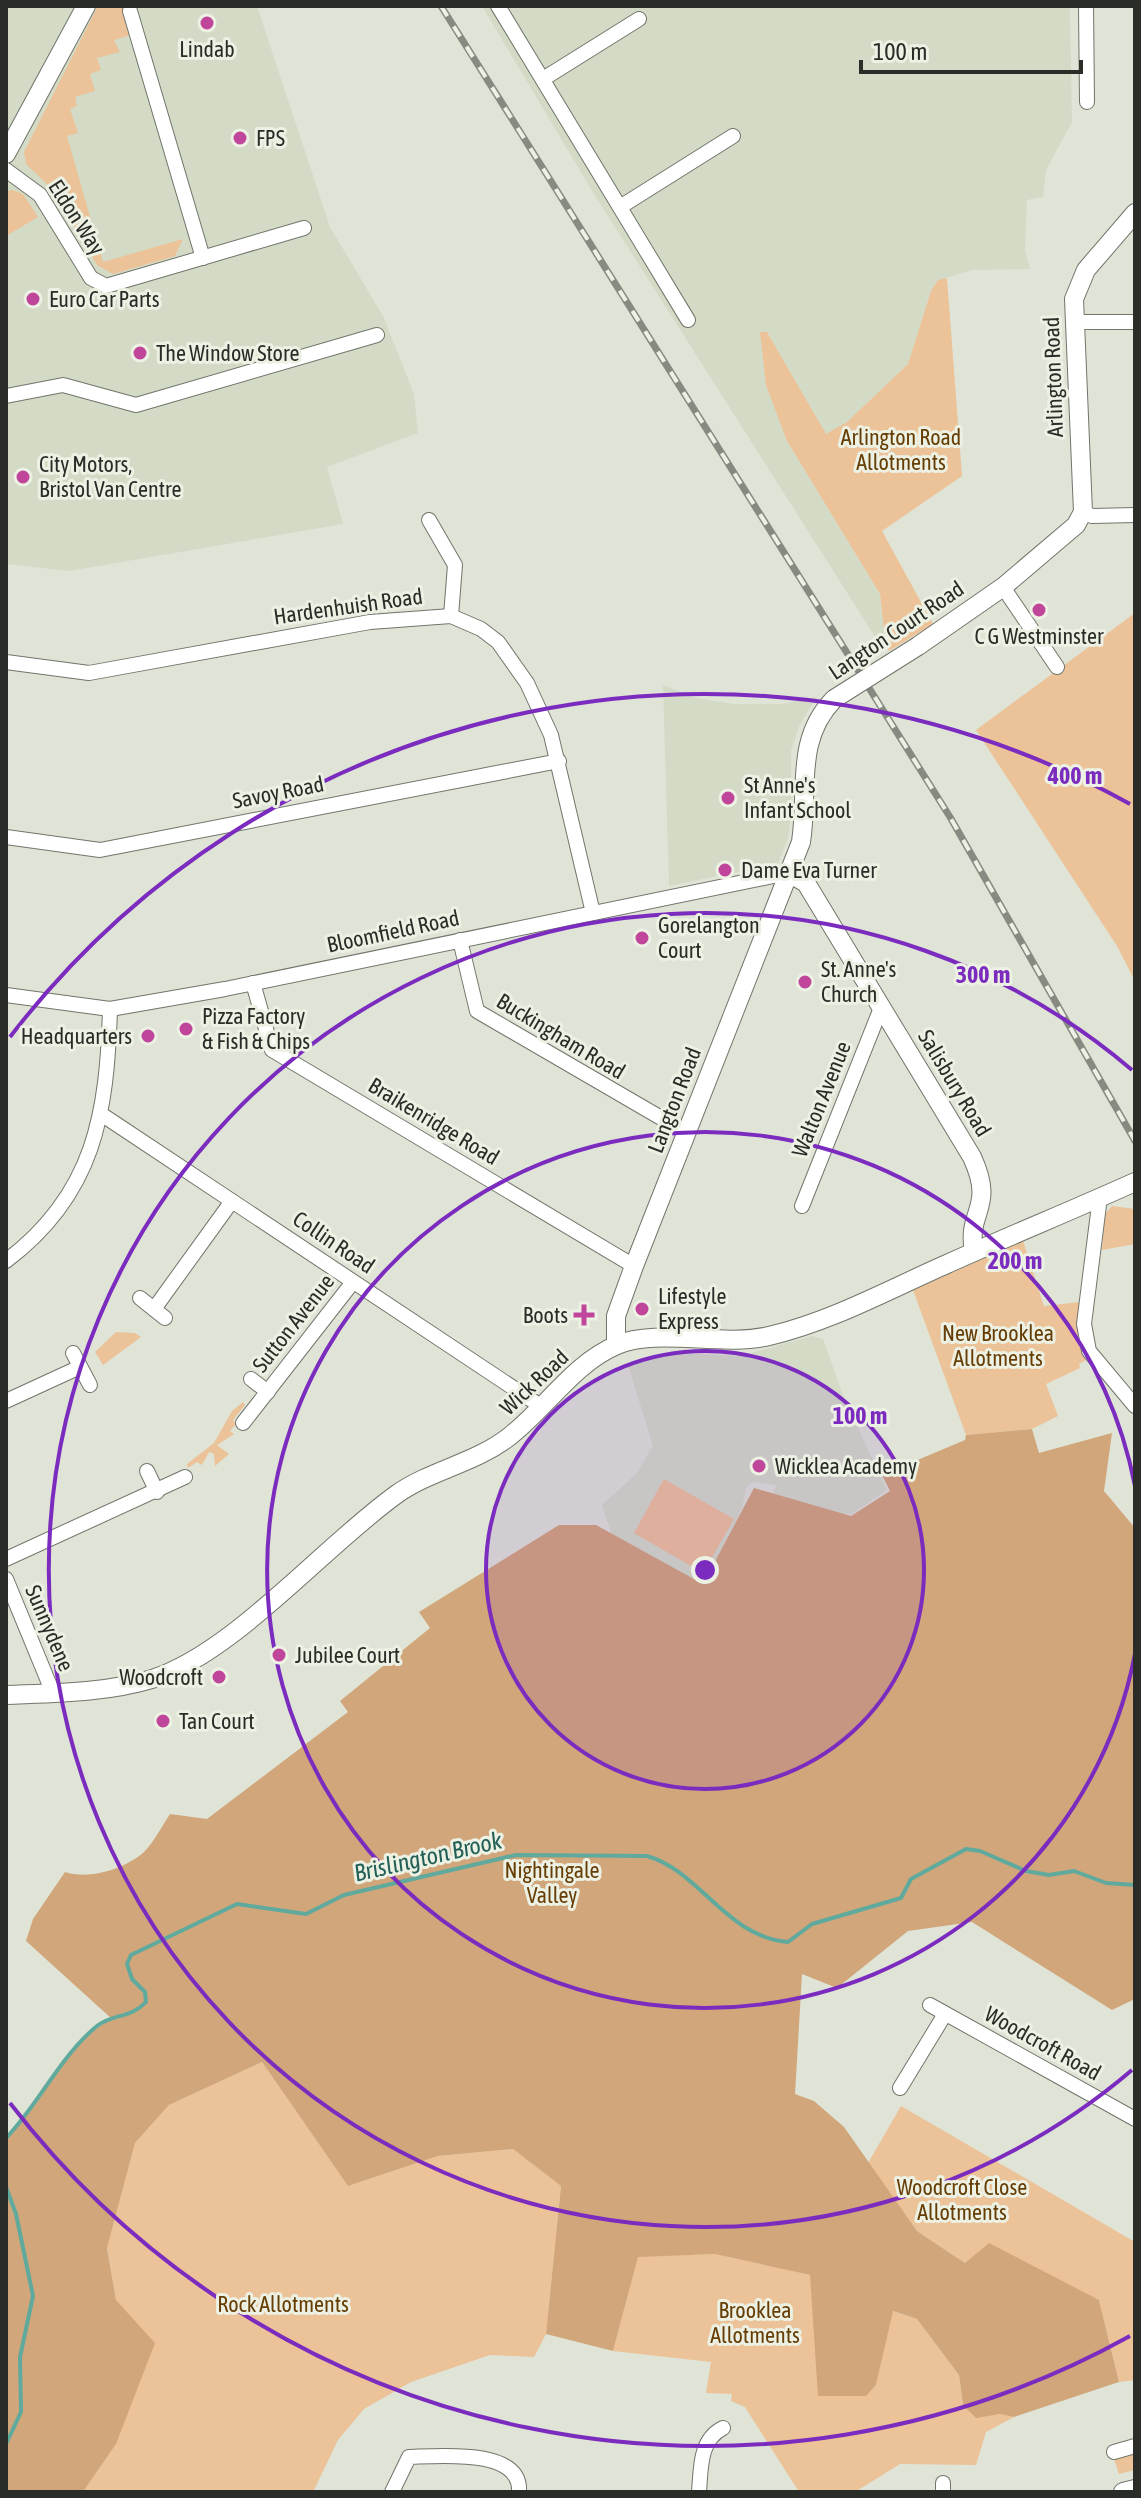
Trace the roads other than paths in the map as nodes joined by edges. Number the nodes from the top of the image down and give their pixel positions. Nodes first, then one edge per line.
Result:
1 (86, 6) edge
2 (498, 6) edge
3 (1086, 6) edge
4 (130, 11) dead end
5 (639, 19) dead end
6 (543, 79) junction
7 (1087, 102) dead end
8 (733, 136) dead end
9 (6, 154) edge
10 (6, 170) edge
11 (620, 207) junction
12 (1135, 213) edge
13 (304, 228) dead end
14 (203, 258) junction
15 (688, 320) dead end
16 (1073, 322) junction
17 (1135, 322) edge
18 (377, 335) dead end
19 (6, 396) edge
20 (1083, 512) junction
21 (1135, 515) edge
22 (429, 520) dead end
23 (1003, 587) junction
24 (451, 616) junction
25 (6, 662) edge
26 (1057, 667) dead end
27 (559, 761) junction
28 (6, 837) edge
29 (788, 873) junction
30 (593, 913) junction
31 (460, 940) junction
32 (253, 983) junction
33 (6, 995) edge
34 (881, 1008) junction
35 (110, 1009) junction
36 (101, 1114) junction
37 (687, 1133) junction
38 (1134, 1183) edge
39 (1100, 1197) junction
40 (232, 1201) junction
41 (802, 1206) dead end
42 (974, 1252) junction
43 (6, 1261) edge
44 (634, 1266) junction
45 (353, 1282) junction
46 (140, 1298) dead end
47 (616, 1345) junction
48 (251, 1379) dead end
49 (90, 1385) dead end
50 (268, 1392) junction
51 (6, 1401) edge
52 (1135, 1406) edge
53 (542, 1407) junction
54 (243, 1423) dead end
55 (147, 1471) dead end
56 (185, 1477) dead end
57 (157, 1492) junction
58 (6, 1559) edge
59 (6, 1579) edge
60 (53, 1693) junction
61 (6, 1695) edge
62 (930, 2005) dead end
63 (945, 2014) junction
64 (900, 2088) dead end
65 (1135, 2119) edge
66 (723, 2428) dead end
67 (1135, 2446) edge
68 (1114, 2452) dead end
69 (1135, 2489) edge
70 (392, 2492) edge
71 (519, 2492) edge
72 (699, 2492) edge
73 (1123, 2492) edge

1 - 9 street
2 - 6 street
3 - 7 street
4 - 14 street
5 - 6 street
6 - 11 street
8 - 11 street
10 - 14 street, Eldon Way
11 - 15 street
12 - 16 street, Arlington Road
13 - 14 street, Eldon Way
16 - 17 street
16 - 20 street, Arlington Road
18 - 19 street
20 - 21 street
20 - 23 street, Langton Court Road
22 - 24 street
23 - 26 street
23 - 29 street, Langton Court Road, bridge
24 - 25 street, Hardenhuish Road
24 - 27 street, Hardenhuish Road
27 - 28 street, Savoy Road
27 - 30 street, Hardenhuish Road
29 - 30 street, Bloomfield Road
29 - 34 street, Salisbury Road
29 - 37 street, Langton Road
30 - 31 street, Bloomfield Road
31 - 32 street, Bloomfield Road
31 - 37 street, Buckingham Road
32 - 35 street, Bloomfield Road
32 - 44 street, Braikenridge Road
33 - 35 street, Bloomfield Road
34 - 41 street, Walton Avenue
34 - 42 street, Salisbury Road
35 - 36 street
36 - 40 street, Collin Road
36 - 43 street
37 - 44 street, Langton Road
38 - 39 street, Wick Road
39 - 42 street, Wick Road
39 - 52 street
40 - 45 street, Collin Road
40 - 46 street
42 - 47 street, Wick Road
44 - 47 street, Langton Road
45 - 50 street, Sutton Avenue
45 - 53 street, Collin Road
47 - 53 street, Wick Road
48 - 50 street, Sutton Avenue
49 - 51 street
50 - 54 street, Sutton Avenue
53 - 60 street, Wick Road
55 - 57 street
56 - 57 street
57 - 58 street
59 - 60 street, Sunnydene
60 - 61 street, Wick Road
62 - 63 street, Woodcroft Road
63 - 64 street
63 - 65 street, Woodcroft Road
66 - 72 street
67 - 68 street
69 - 73 street
70 - 71 street

